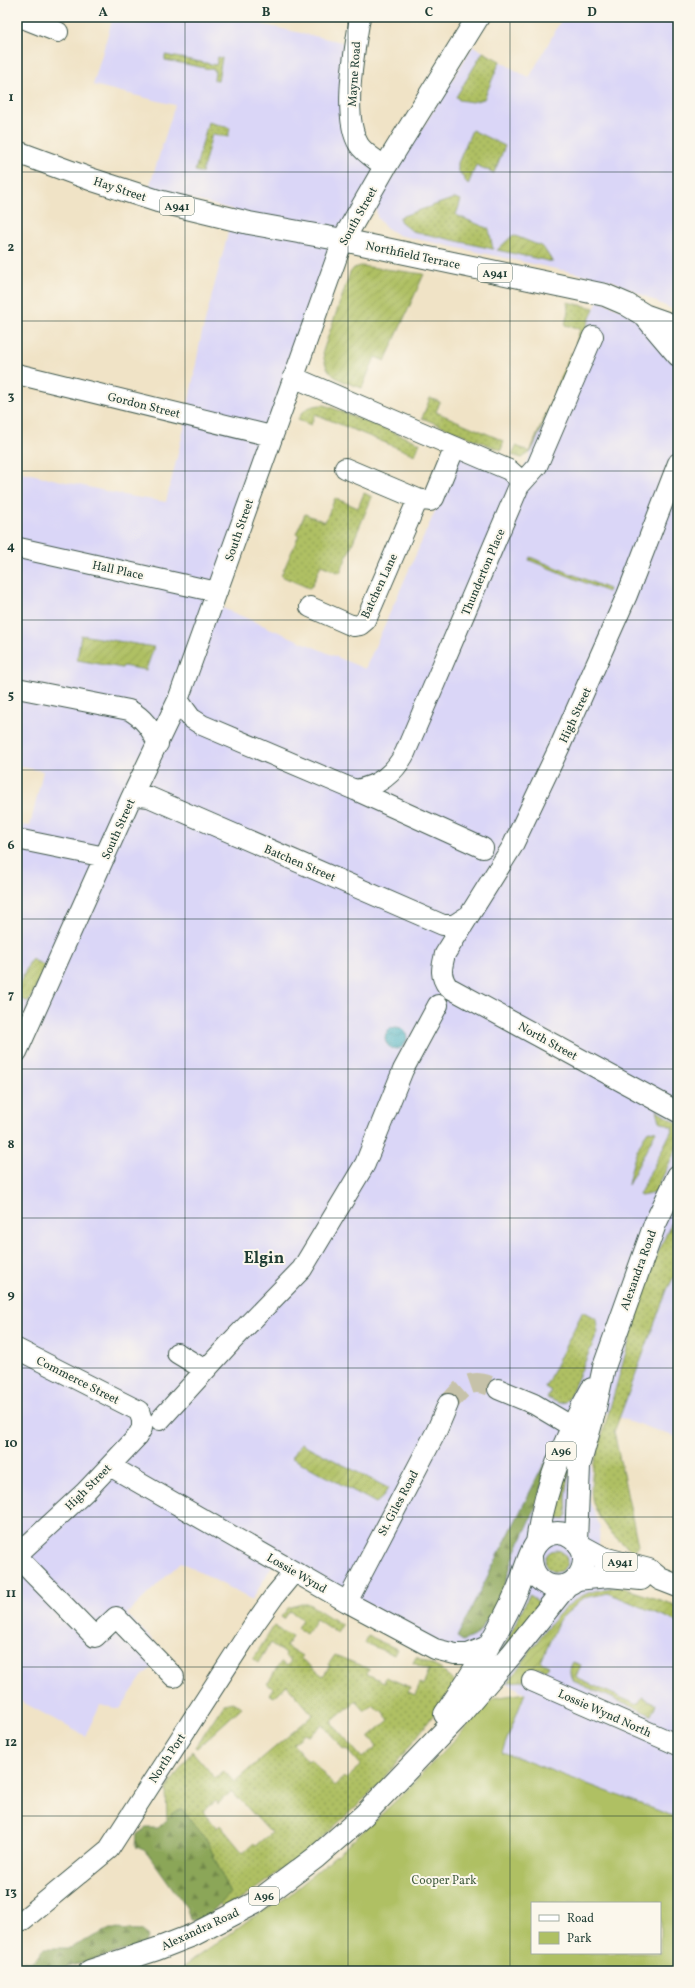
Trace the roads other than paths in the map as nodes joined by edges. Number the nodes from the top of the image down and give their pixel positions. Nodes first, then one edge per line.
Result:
1 (20, 17) edge
2 (360, 17) edge
3 (478, 17) edge
4 (58, 32) dead end
5 (17, 152) edge
6 (385, 167) junction
7 (343, 240) junction
8 (644, 315) junction
9 (678, 327) edge
10 (593, 336) dead end
11 (678, 355) edge
12 (17, 374) edge
13 (293, 377) junction
14 (271, 436) junction
15 (455, 447) junction
16 (678, 463) edge
17 (345, 468) dead end
18 (519, 486) junction
19 (418, 499) junction
20 (19, 548) dead end
21 (217, 592) junction
22 (310, 607) dead end
23 (17, 688) edge
24 (178, 700) junction
25 (158, 744) junction
26 (355, 790) junction
27 (131, 798) junction
28 (17, 839) edge
29 (483, 848) dead end
30 (105, 857) junction
31 (468, 916) junction
32 (445, 954) joint
33 (438, 1005) dead end
34 (17, 1052) edge
35 (678, 1112) edge
36 (678, 1176) edge
37 (17, 1349) edge
38 (177, 1353) dead end
39 (604, 1367) junction
40 (205, 1370) junction
41 (498, 1389) tunnel mouth
42 (448, 1404) tunnel mouth
43 (139, 1411) joint
44 (160, 1420) dead end
45 (571, 1426) junction
46 (110, 1466) junction
47 (578, 1543) junction
48 (534, 1550) junction
49 (17, 1556) edge
50 (294, 1572) junction
51 (571, 1582) junction
52 (669, 1583) edge
53 (346, 1602) junction
54 (490, 1645) junction
55 (174, 1677) dead end
56 (532, 1681) dead end
57 (678, 1745) edge
58 (405, 1770) junction
59 (17, 1922) edge
60 (90, 1971) edge

1 - 4 street
2 - 6 street, Mayne Road
3 - 6 main road, South Street
5 - 7 main road, Hay Street / A941
6 - 7 main road, South Street
7 - 8 main road, Northfield Terrace / A941
7 - 13 street, South Street
8 - 9 main road, Northfield Terrace / A941
8 - 11 main road, Northfield Terrace / A941
10 - 18 street, Thunderton Place
12 - 14 street, Gordon Street
13 - 14 street, South Street
13 - 15 street
14 - 21 street, South Street
15 - 18 street
15 - 19 street
16 - 31 street, High Street
17 - 19 street
18 - 26 street, Thunderton Place
19 - 22 street, Batchen Lane
20 - 21 street, Hall Place
21 - 24 street, South Street
23 - 25 street
24 - 25 street, South Street
24 - 26 street
25 - 27 street, South Street
26 - 29 street
27 - 30 street, South Street
27 - 31 street, Batchen Street
28 - 30 street
30 - 34 street, South Street
31 - 32 street, High Street
32 - 35 street, North Street
33 - 40 street
36 - 39 main road, Alexandra Road / A96
37 - 43 street, Commerce Street
38 - 40 street
39 - 45 main road, Alexandra Road / A96
39 - 47 main road, Alexandra Road / A96
40 - 44 street
41 - 45 street
42 - 53 street, St. Giles Road
43 - 46 street, High Street
45 - 48 main road, Alexandra Road / A96
46 - 49 street, High Street
46 - 50 street, Lossie Wynd
47 - 48 main road
47 - 51 main road, A96
47 - 52 main road, A941
48 - 51 main road, A96
48 - 54 main road, A96
49 - 55 street
50 - 53 street, Lossie Wynd
50 - 59 street, North Port
51 - 52 main road, A941
51 - 58 main road, A96
53 - 54 street, Lossie Wynd
54 - 58 main road, A96
56 - 57 street, Lossie Wynd North
58 - 60 main road, Alexandra Road / A96

